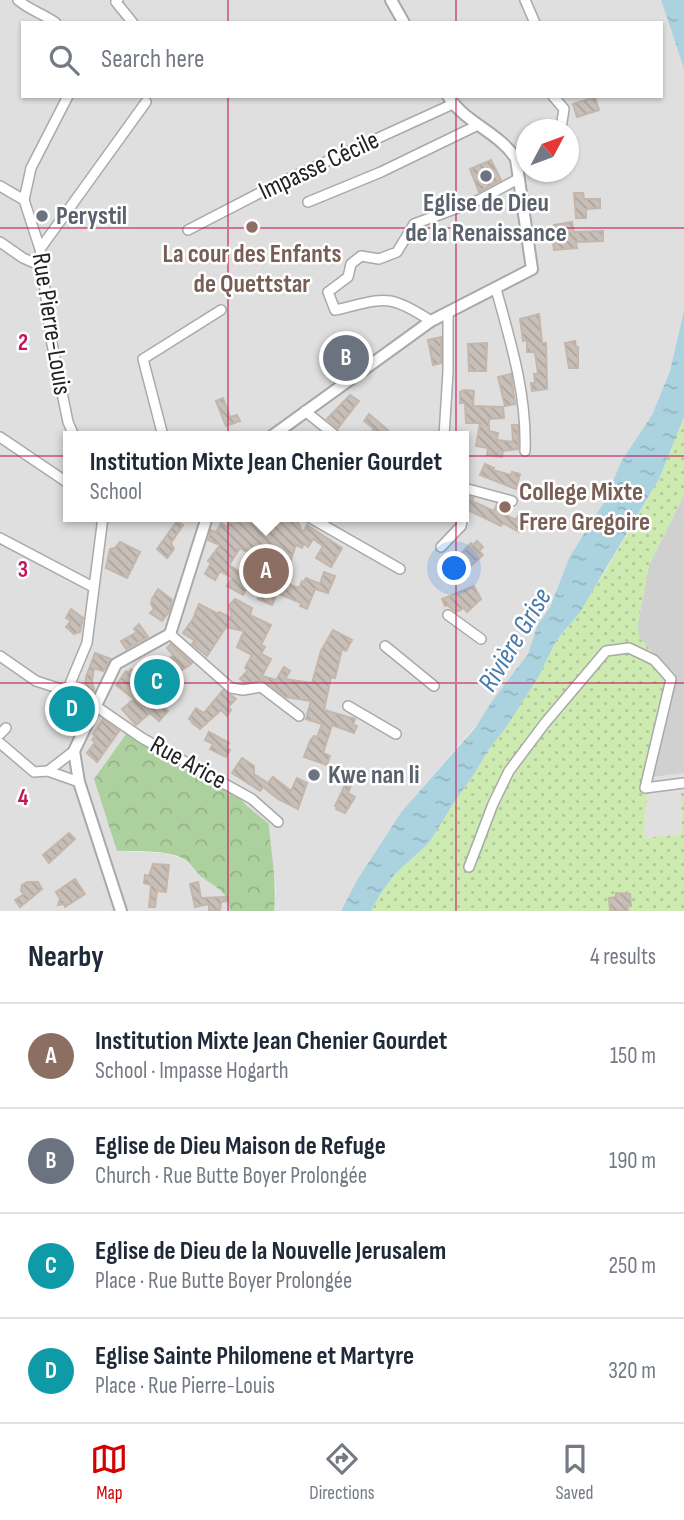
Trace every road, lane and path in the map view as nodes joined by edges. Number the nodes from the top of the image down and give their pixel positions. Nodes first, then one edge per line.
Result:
1 (18, 0) edge
2 (45, 0) edge
3 (118, 0) edge
4 (391, 0) edge
5 (525, 0) edge
6 (38, 10) junction
7 (53, 21) edge
8 (131, 21) edge
9 (403, 21) edge
10 (534, 21) edge
11 (67, 98) edge
12 (555, 98) edge
13 (450, 100) edge
14 (146, 102) dead end
15 (562, 119) edge
16 (478, 125) junction
17 (516, 159) edge
18 (516, 180) edge
19 (518, 182) edge
20 (0, 186) edge
21 (24, 200) junction
22 (308, 202) dead end
23 (188, 230) dead end
24 (0, 242) edge
25 (40, 249) junction
26 (41, 266) junction
27 (496, 289) junction
28 (221, 310) dead end
29 (448, 313) junction
30 (431, 321) junction
31 (305, 411) junction
32 (72, 431) edge
33 (162, 431) edge
34 (279, 431) edge
35 (330, 431) edge
36 (444, 431) edge
37 (0, 437) edge
38 (525, 452) dead end
39 (63, 480) edge
40 (469, 489) edge
41 (513, 501) dead end
42 (102, 522) edge
43 (205, 522) edge
44 (318, 522) edge
45 (462, 522) edge
46 (0, 538) edge
47 (441, 547) dead end
48 (400, 569) dead end
49 (93, 587) junction
50 (448, 615) dead end
51 (170, 634) junction
52 (481, 639) dead end
53 (385, 646) dead end
54 (0, 656) edge
55 (434, 686) dead end
56 (66, 691) junction
57 (348, 706) dead end
58 (97, 707) junction
59 (299, 716) dead end
60 (396, 734) dead end
61 (0, 743) edge
62 (74, 751) junction
63 (48, 771) junction
64 (79, 782) junction
65 (684, 783) edge
66 (278, 822) dead end
67 (469, 867) dead end
68 (121, 911) edge

1 - 6 street
2 - 6 street
3 - 8 street
4 - 9 street
5 - 10 street
6 - 7 street
11 - 21 street
12 - 15 street
13 - 16 street
13 - 23 street, Impasse Cécile
14 - 25 street
16 - 17 street
16 - 22 street
18 - 30 street
19 - 27 street
20 - 21 street
21 - 25 street, Rue Pierre-Louis
24 - 26 street
25 - 26 street, Rue Pierre-Louis
26 - 32 street, Rue Pierre-Louis
27 - 29 street
27 - 38 street
28 - 33 street
29 - 30 street
29 - 36 street
30 - 31 street
31 - 34 street
31 - 35 street
37 - 39 street
40 - 41 street
42 - 49 street
43 - 51 street
44 - 48 street
45 - 47 street
46 - 49 street
49 - 56 street
50 - 52 street
51 - 58 street
51 - 59 street
53 - 55 street
54 - 56 street
56 - 58 street
57 - 60 street
58 - 62 street
58 - 66 street, Rue Arice
61 - 63 street
62 - 63 street
62 - 64 street
63 - 64 street
64 - 68 street
65 - 67 street

